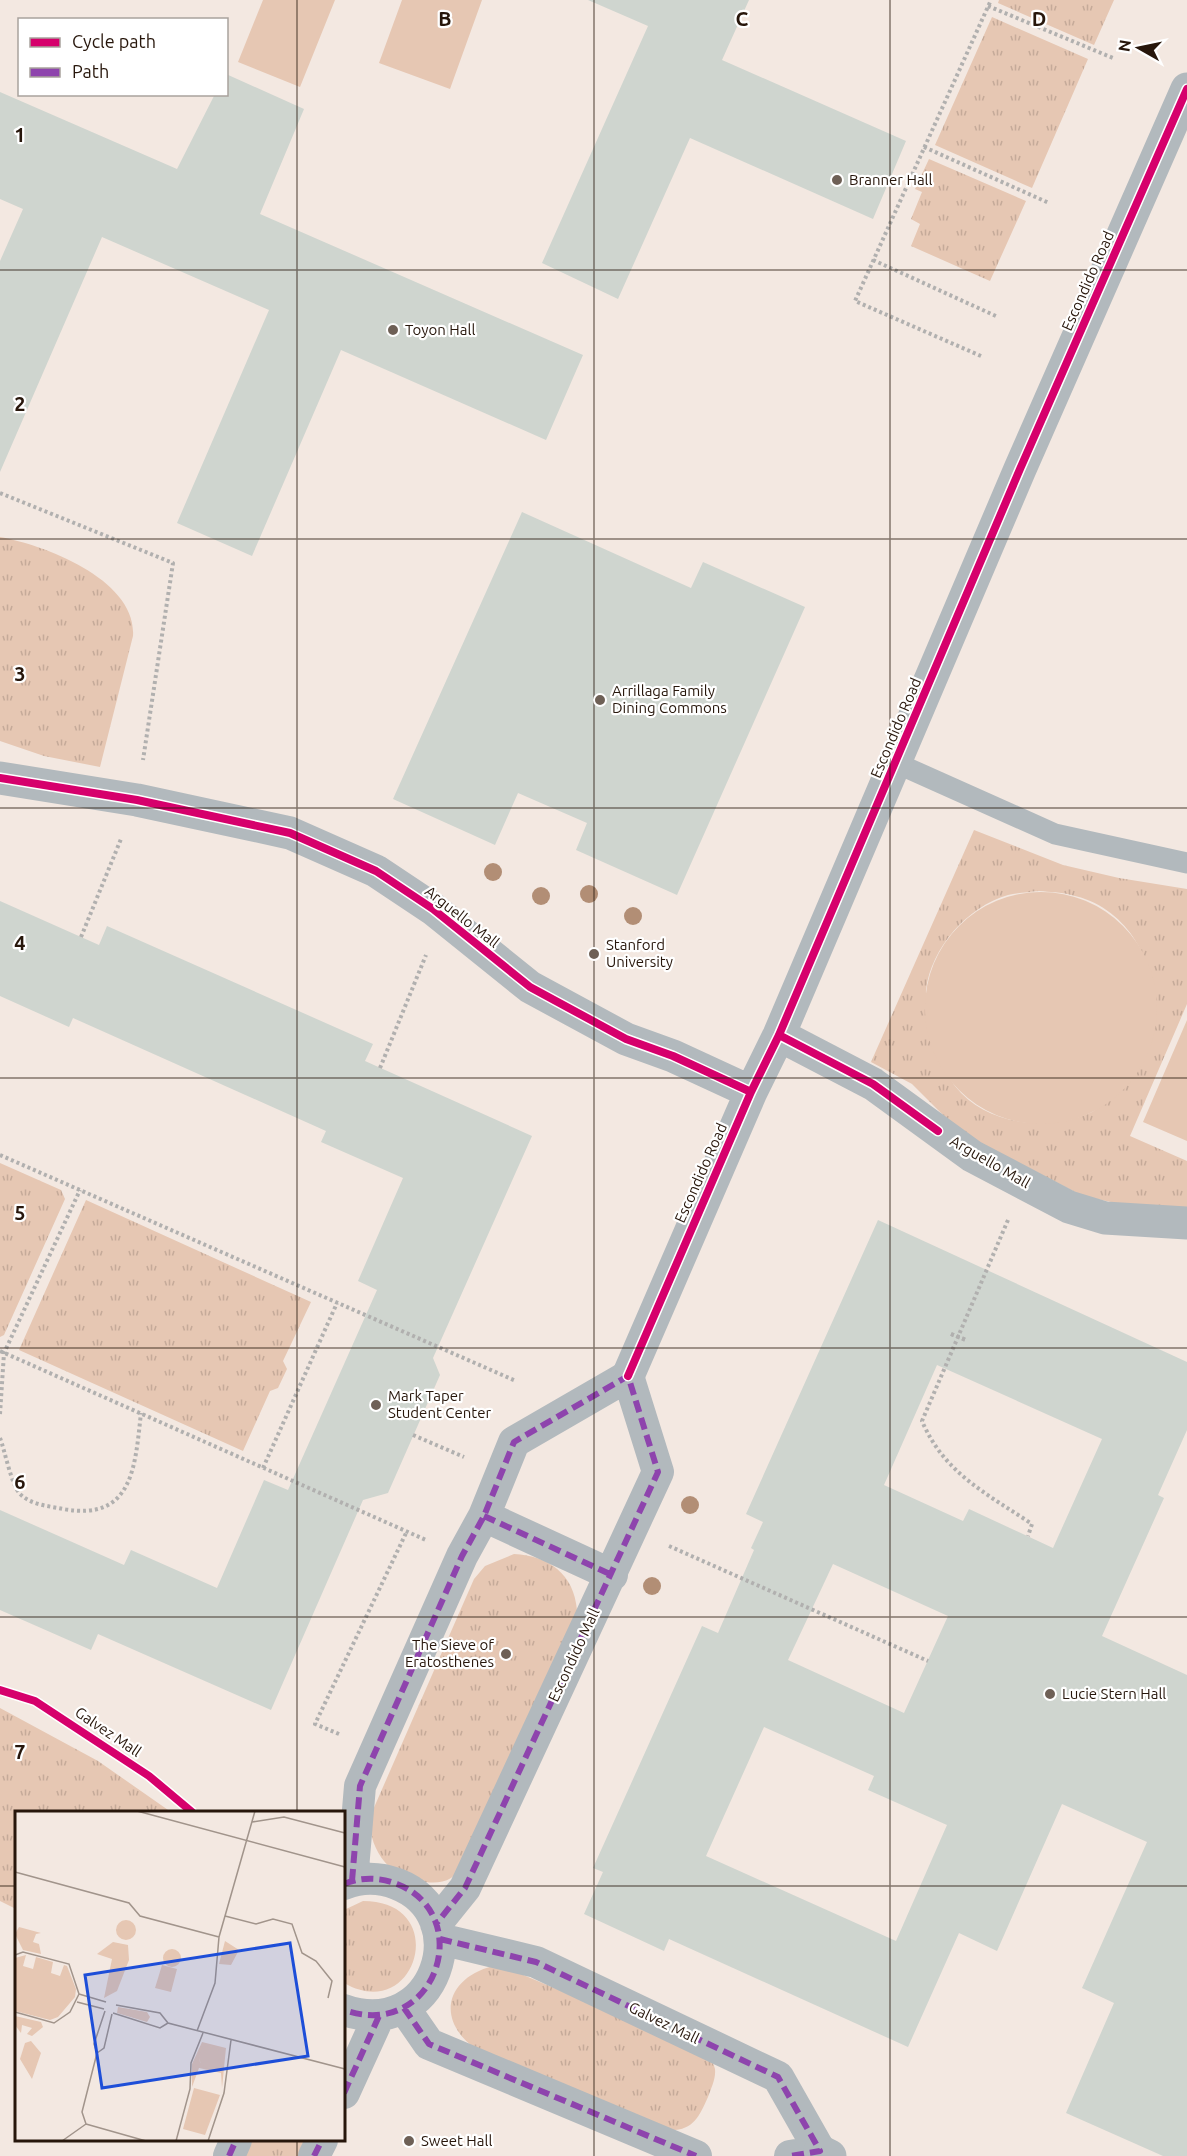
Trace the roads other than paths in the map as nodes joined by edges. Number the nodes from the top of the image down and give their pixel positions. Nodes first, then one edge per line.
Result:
1 (1187, 89) edge
2 (896, 763) junction
3 (0, 778) edge
4 (1187, 863) edge
5 (779, 1035) junction
6 (751, 1092) junction
7 (1187, 1223) edge
8 (628, 1376) junction
9 (484, 1516) junction
10 (612, 1575) junction
11 (348, 1882) edge
12 (438, 1931) junction
13 (345, 2010) edge
14 (392, 2012) junction
15 (345, 2091) edge
16 (235, 2141) edge
17 (321, 2141) edge
18 (813, 2154) edge
19 (229, 2156) edge
20 (314, 2156) edge
21 (696, 2156) edge

1 - 2 street, Escondido Road
2 - 4 lane
2 - 5 street, Escondido Road
3 - 6 street, Arguello Mall
5 - 6 street, Escondido Road
5 - 7 street, Arguello Mall
6 - 8 street, Escondido Road
8 - 9 street
8 - 10 street, Escondido Mall
9 - 10 street
9 - 11 street
10 - 12 street, Escondido Mall
11 - 12 street
12 - 14 street
12 - 18 street, Galvez Mall
13 - 14 street
14 - 15 street
14 - 21 street
16 - 19 street
17 - 20 street

